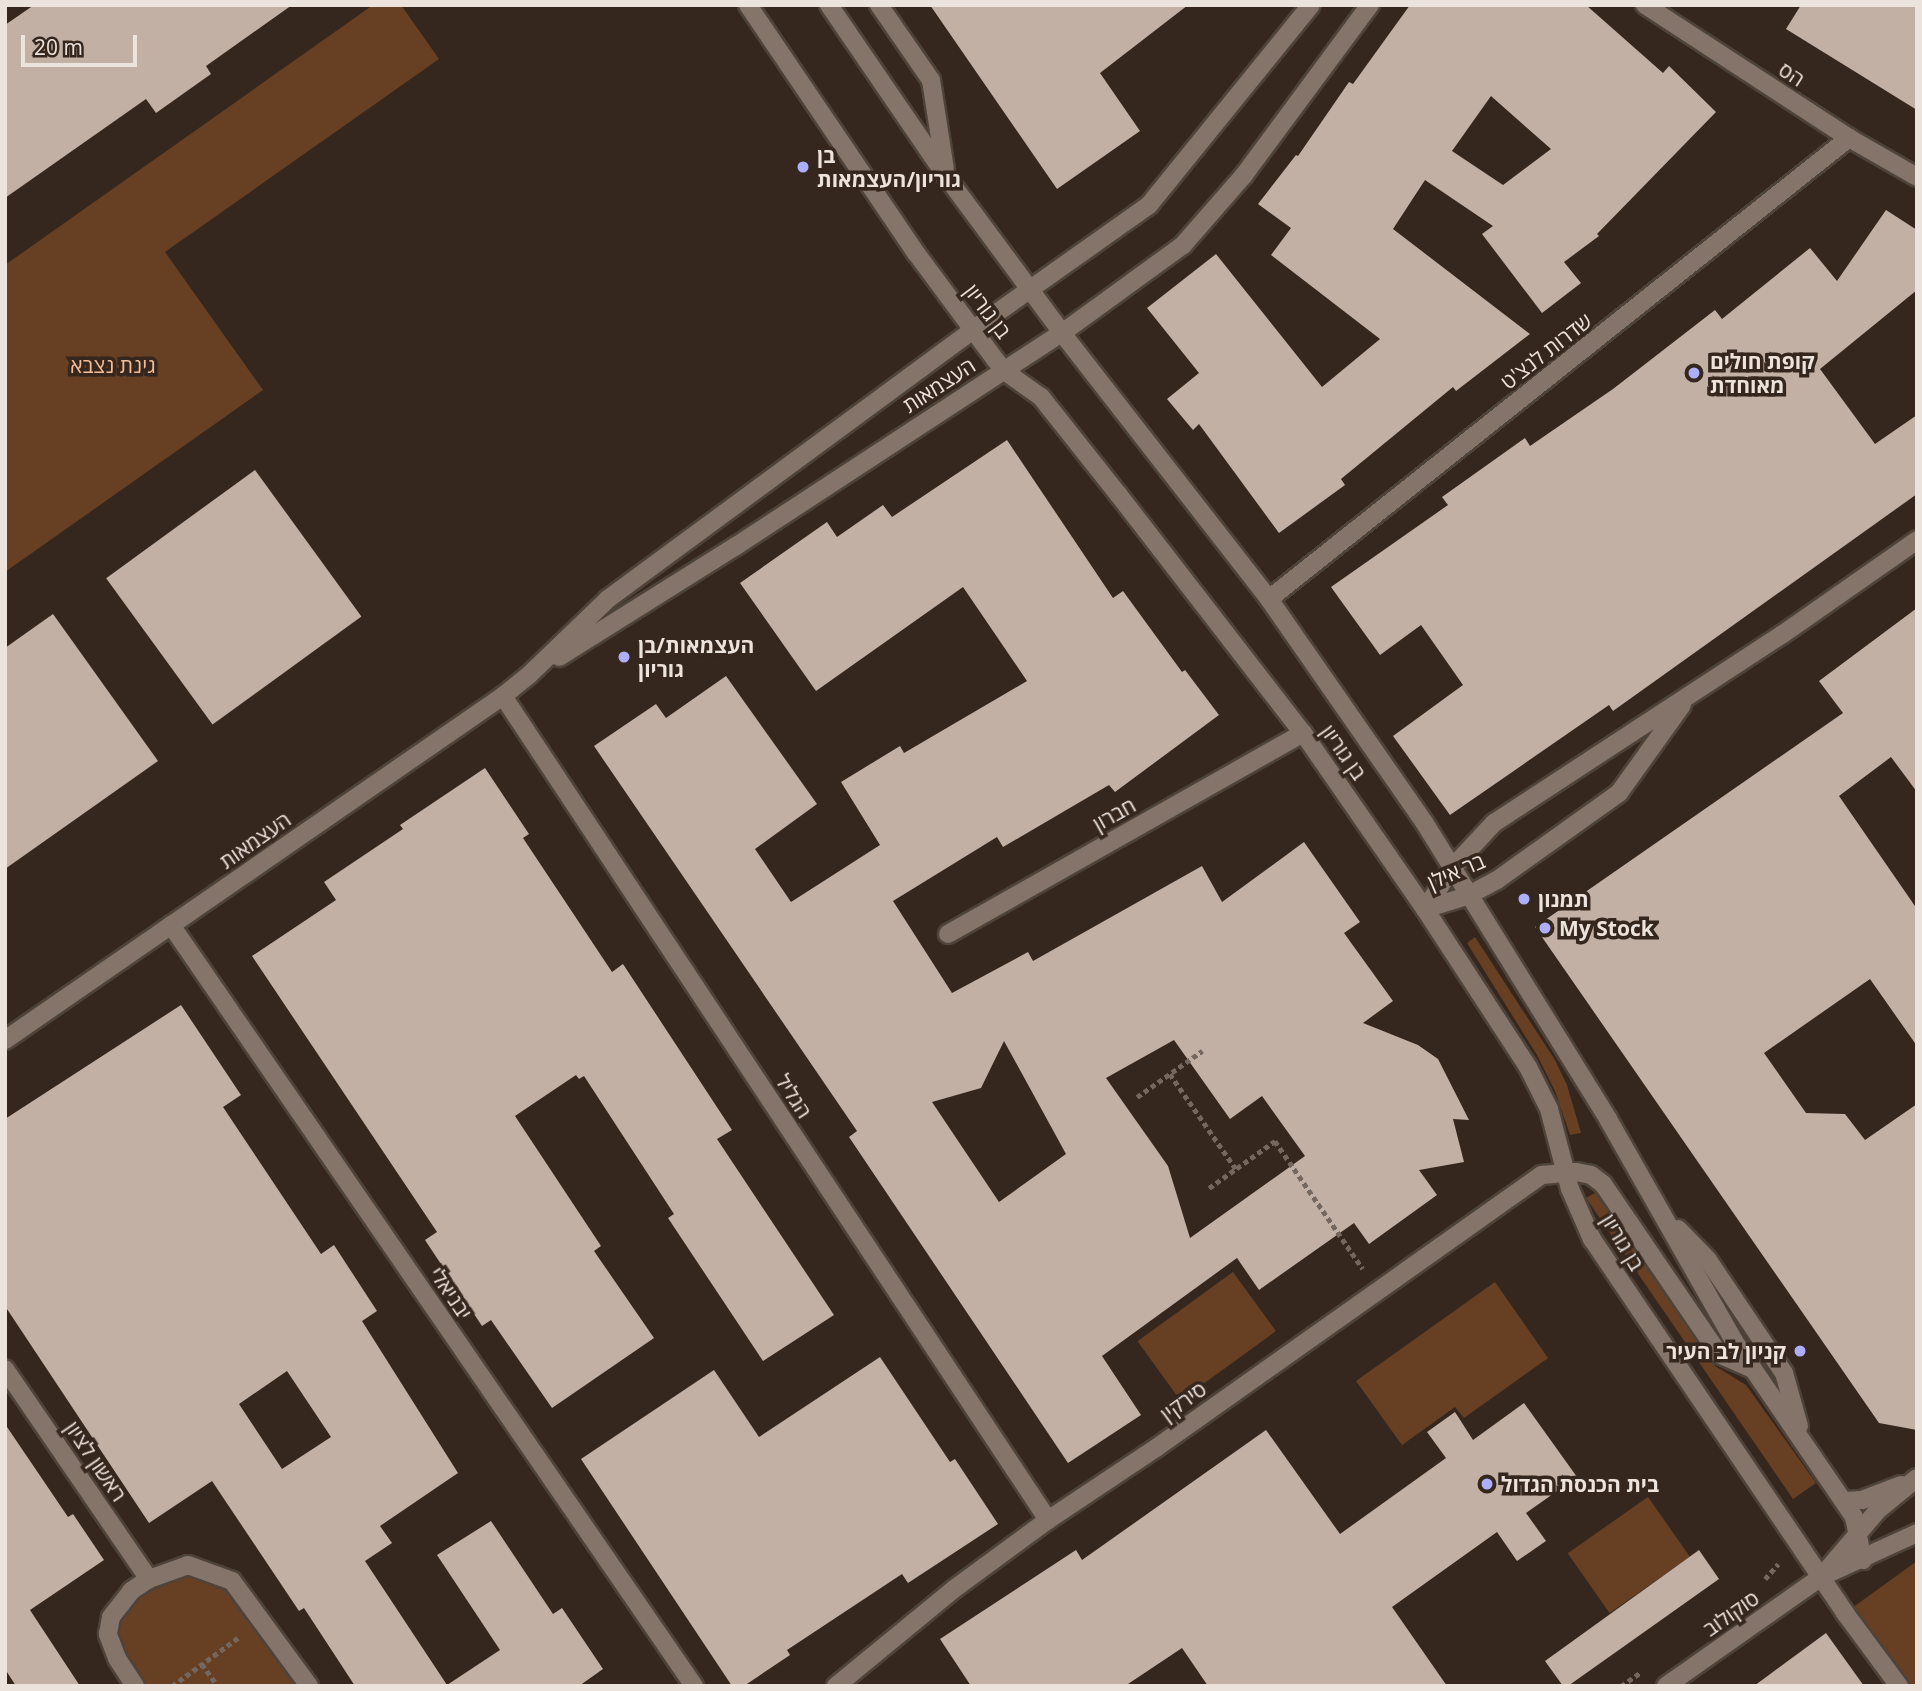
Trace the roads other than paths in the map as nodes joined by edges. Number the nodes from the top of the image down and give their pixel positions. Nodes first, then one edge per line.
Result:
1 (748, 5) edge
2 (829, 5) edge
3 (879, 5) edge
4 (1311, 5) edge
5 (1370, 5) edge
6 (1646, 5) edge
7 (1849, 138) junction
8 (946, 176) junction
9 (1917, 177) edge
10 (1032, 290) junction
11 (974, 329) junction
12 (1062, 333) junction
13 (1003, 370) junction
14 (1917, 540) edge
15 (1269, 598) junction
16 (529, 676) junction
17 (503, 696) junction
18 (1686, 699) junction
19 (1303, 733) junction
20 (1452, 868) junction
21 (1467, 896) junction
22 (1425, 909) junction
23 (171, 925) junction
24 (948, 934) dead end
25 (5, 1040) edge
26 (1567, 1172) junction
27 (1659, 1210) junction
28 (5, 1369) edge
29 (1753, 1369) junction
30 (1802, 1440) junction
31 (1915, 1479) edge
32 (1845, 1501) junction
33 (1048, 1520) junction
34 (1860, 1533) junction
35 (1917, 1533) edge
36 (1863, 1560) junction
37 (1821, 1577) junction
38 (149, 1578) junction
39 (135, 1686) edge
40 (309, 1686) edge
41 (694, 1686) edge
42 (836, 1686) edge
43 (1666, 1686) edge
44 (1899, 1686) edge

1 - 11 street, בן גוריון
2 - 8 street, בן גוריון
3 - 8 street
4 - 10 street, העצמאות
5 - 12 street, העצמאות
6 - 7 street, הס
7 - 9 street, הס
7 - 15 street, שדרות לנצ'ט
8 - 10 street, בן גוריון
10 - 11 street, העצמאות
10 - 12 street, בן גוריון
11 - 13 street, בן גוריון
11 - 16 street, העצמאות
12 - 13 street, העצמאות
12 - 15 street, בן גוריון
13 - 16 street, העצמאות
13 - 19 street, בן גוריון
14 - 18 street, בר אילן
15 - 20 street, בן גוריון
16 - 17 street, העצמאות
17 - 23 street, העצמאות
17 - 33 street, הגליל
18 - 20 street, בר אילן
18 - 21 street, בר אילן
19 - 22 street, בן גוריון
19 - 24 street, חברון
20 - 21 street, בן גוריון
20 - 22 street, בר אילן
21 - 22 street, בר אילן
21 - 27 street, בן גוריון
22 - 26 street, בן גוריון
23 - 25 street, העצמאות
23 - 41 street, יבניאלי
26 - 29 street
26 - 33 street, סירקין
26 - 37 street, בן גוריון
27 - 29 street, בן גוריון
27 - 30 street, בן גוריון
28 - 38 street, ראשון לציון
29 - 30 street, בן גוריון
30 - 32 street, בן גוריון
31 - 32 street, סוקולוב
31 - 34 street, סוקולוב
32 - 34 street
33 - 42 street, סירקין
34 - 36 street
34 - 37 street, סוקולוב
35 - 36 street, סוקולוב
36 - 37 street, סוקולוב
37 - 43 street, סוקולוב
37 - 44 street, בן גוריון
38 - 39 street
38 - 40 street

